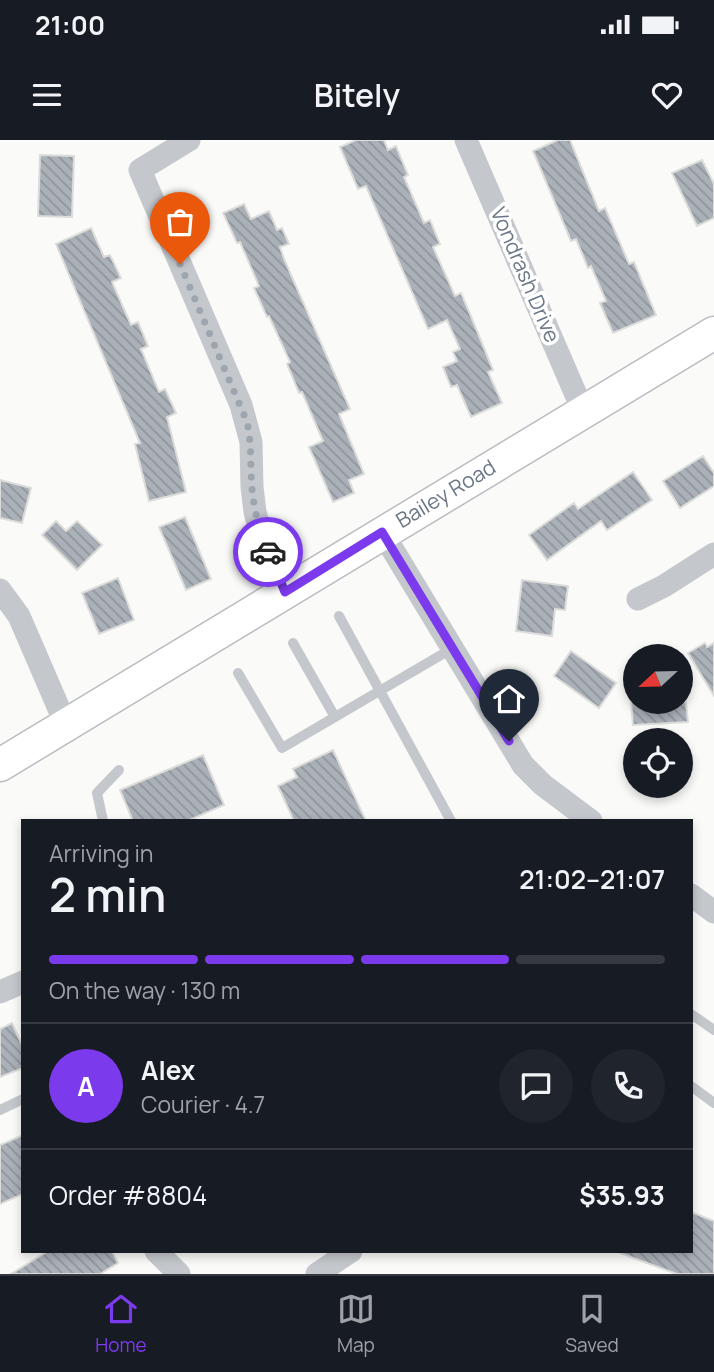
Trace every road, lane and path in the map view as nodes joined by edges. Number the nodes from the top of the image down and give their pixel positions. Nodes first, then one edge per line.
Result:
1 (189, 140) edge
2 (466, 140) edge
3 (714, 333) edge
4 (583, 411) junction
5 (382, 532) junction
6 (714, 554) edge
7 (0, 590) edge
8 (285, 592) junction
9 (638, 599) dead end
10 (340, 616) dead end
11 (293, 643) dead end
12 (453, 648) junction
13 (238, 673) dead end
14 (380, 690) junction
15 (335, 717) junction
16 (66, 725) junction
17 (0, 765) edge
18 (119, 770) dead end
19 (103, 819) edge
20 (450, 819) edge
21 (588, 819) edge
22 (693, 896) edge
23 (714, 912) edge
24 (21, 983) edge
25 (0, 992) edge
26 (693, 1015) edge
27 (714, 1030) edge
28 (693, 1087) edge
29 (21, 1100) edge
30 (714, 1103) edge
31 (0, 1110) edge
32 (158, 1253) edge
33 (348, 1253) edge
34 (179, 1274) edge
35 (317, 1274) edge

1 - 8 street
2 - 4 street, Vondrash Drive
3 - 4 street, Bailey Road
4 - 5 street, Bailey Road
5 - 8 street, Bailey Road
5 - 12 street
6 - 9 street
7 - 16 street
8 - 16 street, Bailey Road
10 - 14 lane
11 - 15 lane
12 - 14 lane
12 - 21 street
13 - 15 lane
14 - 15 lane
14 - 20 lane
16 - 17 street, Bailey Road
18 - 19 lane
22 - 23 street
24 - 25 street
26 - 27 lane
28 - 30 lane
29 - 31 lane
32 - 34 street
33 - 35 street

